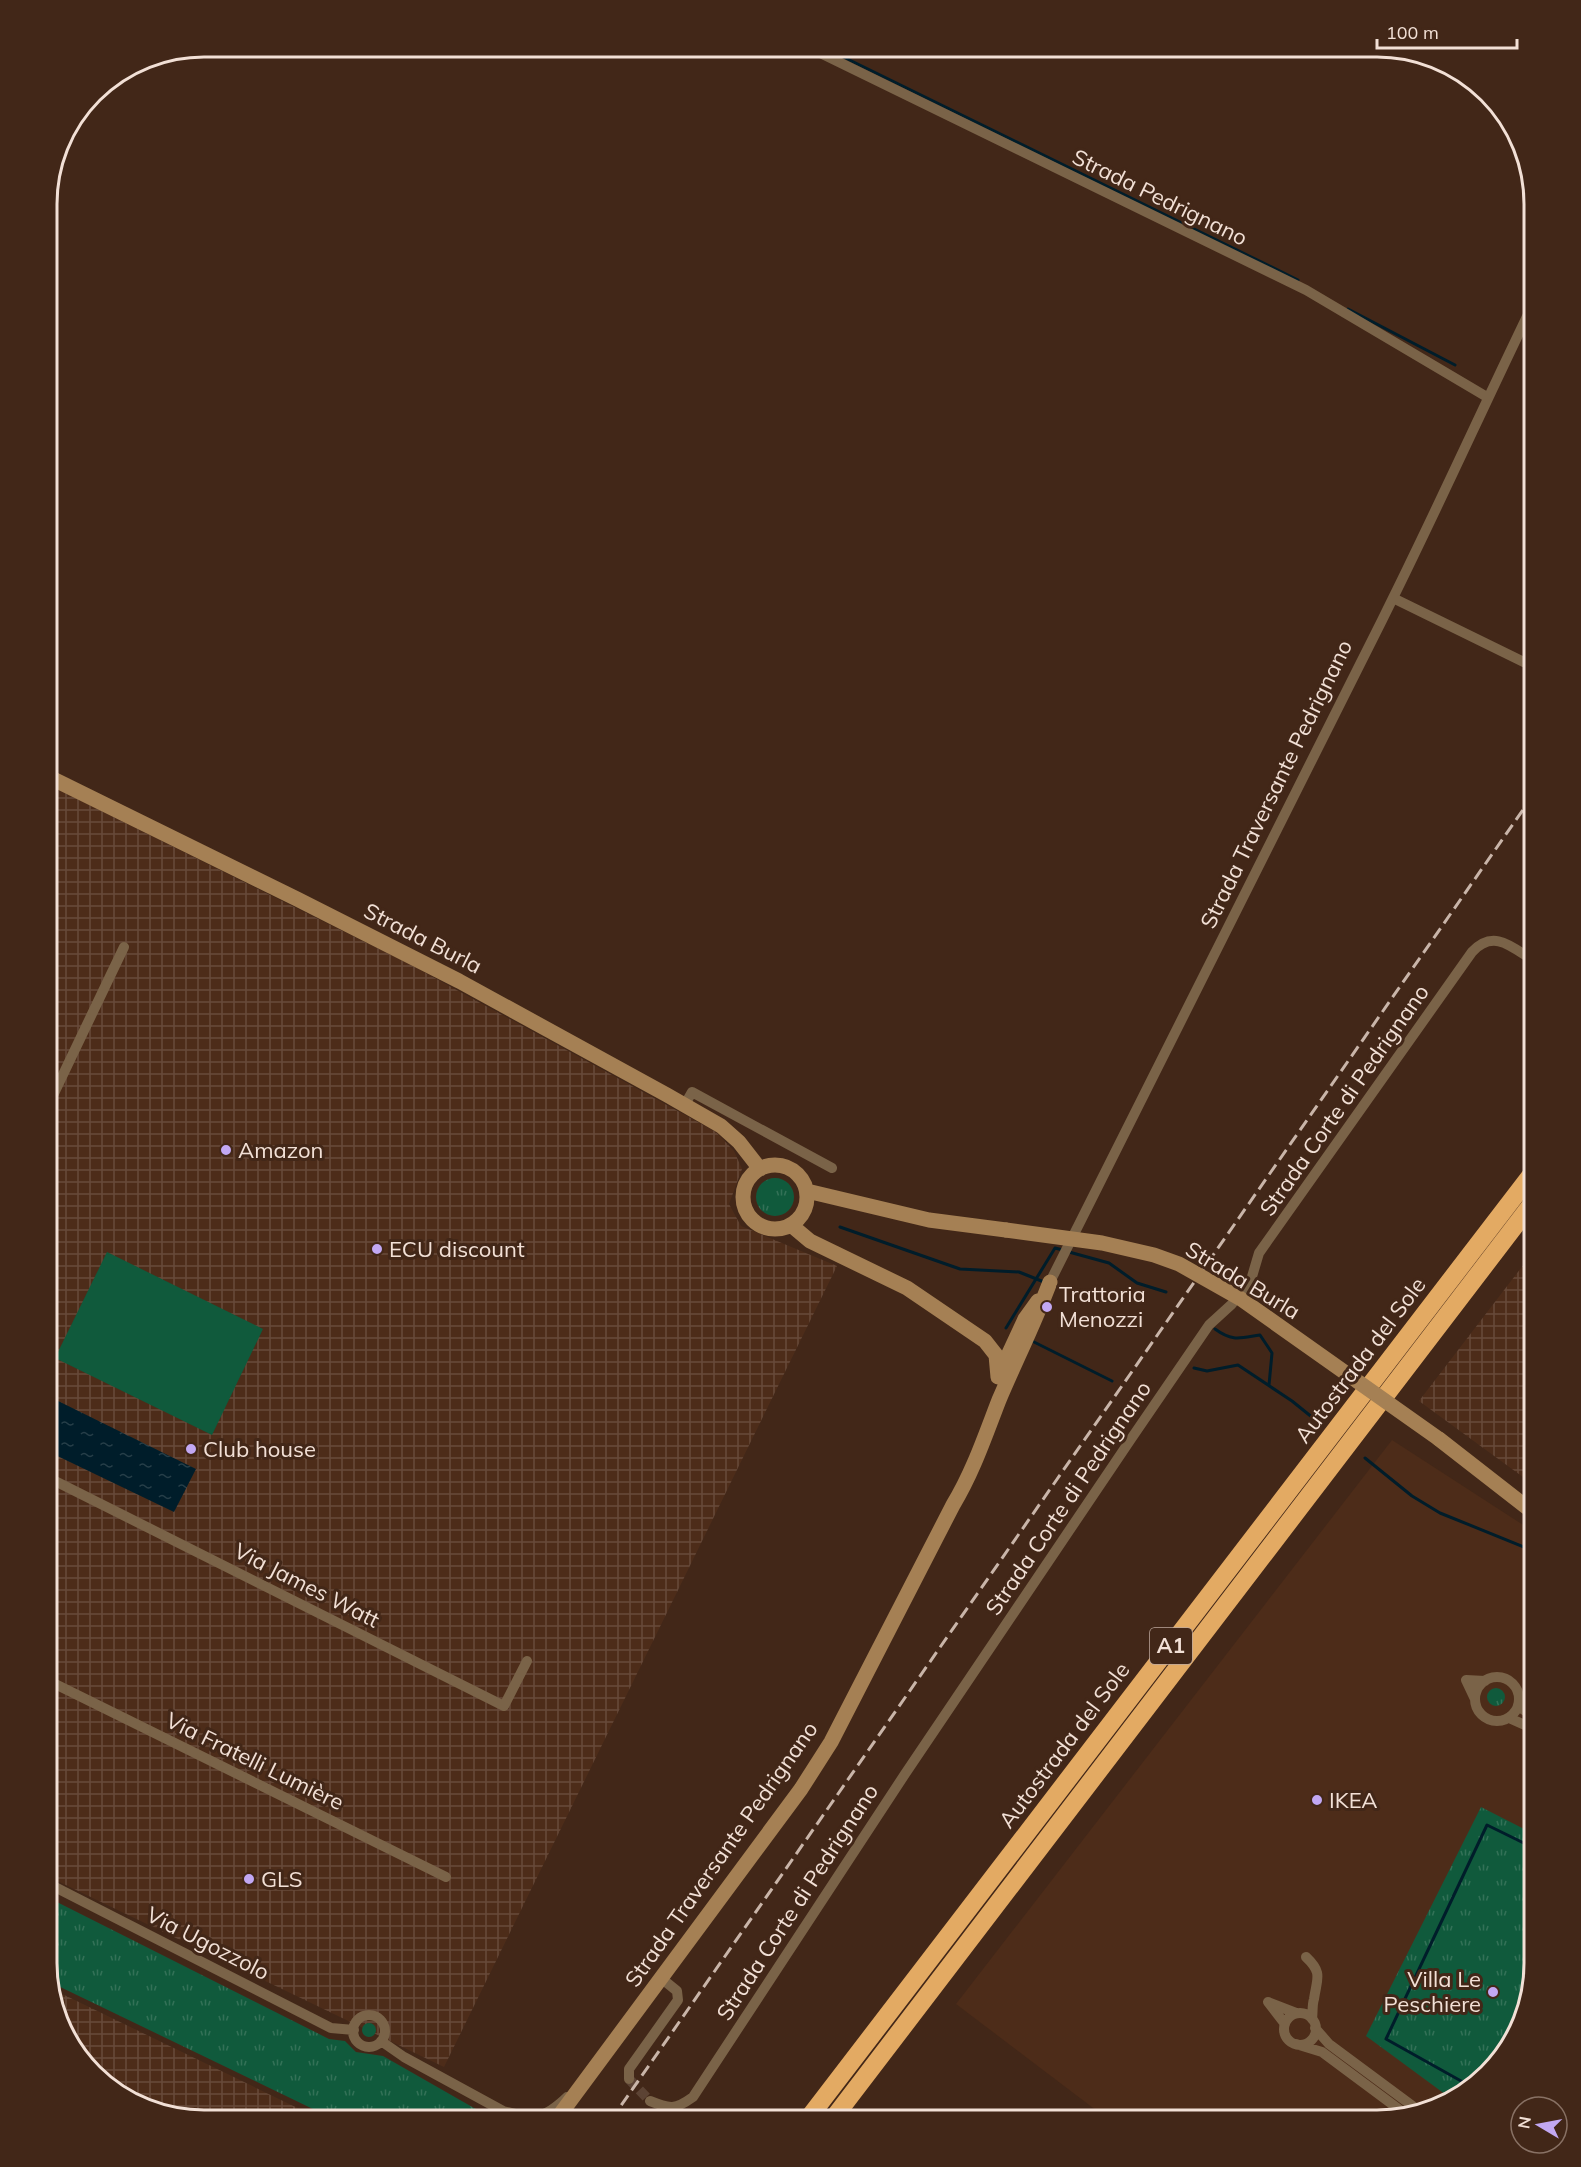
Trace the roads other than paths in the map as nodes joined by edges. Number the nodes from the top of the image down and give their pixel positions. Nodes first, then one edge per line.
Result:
1 (828, 57) edge
2 (1524, 322) edge
3 (1487, 397) junction
4 (1393, 598) junction
5 (1524, 661) edge
6 (57, 781) edge
7 (123, 947) dead end
8 (1524, 955) edge
9 (57, 1087) edge
10 (684, 1106) junction
11 (832, 1168) dead end
12 (760, 1169) junction
13 (1524, 1184) edge
14 (807, 1191) junction
15 (1524, 1214) edge
16 (791, 1225) junction
17 (1050, 1282) joint
18 (985, 1341) junction
19 (1020, 1341) junction
20 (1001, 1356) junction
21 (983, 1442) junction
22 (57, 1482) edge
23 (953, 1505) junction
24 (1524, 1505) edge
25 (527, 1661) dead end
26 (57, 1685) edge
27 (1518, 1706) junction
28 (1524, 1710) edge
29 (1509, 1718) junction
30 (1524, 1725) edge
31 (446, 1876) dead end
32 (57, 1889) edge
33 (1306, 1957) dead end
34 (661, 1978) junction
35 (1313, 2000) junction
36 (1298, 2013) junction
37 (1285, 2024) junction
38 (1314, 2024) junction
39 (354, 2030) junction
40 (381, 2041) junction
41 (1296, 2044) junction
42 (589, 2076) junction
43 (629, 2079) dead end
44 (650, 2101) tunnel mouth
45 (1412, 2106) edge
46 (1397, 2109) edge
47 (497, 2110) edge
48 (551, 2110) edge
49 (564, 2110) edge
50 (815, 2110) edge
51 (840, 2110) edge

1 - 3 street, Strada Pedrignano
2 - 3 street, Strada Traversante Pedrignano
3 - 4 street, Strada Traversante Pedrignano
4 - 5 street
4 - 17 street, Strada Traversante Pedrignano
6 - 10 main road, Strada Burla
7 - 9 street
8 - 44 street, Strada Corte di Pedrignano
10 - 11 street
10 - 12 main road, Strada Burla
12 - 14 main road
12 - 16 main road
13 - 50 highway, Autostrada del Sole / A1
14 - 16 main road
14 - 24 main road, Strada Burla, bridge
15 - 51 highway, Autostrada del Sole / A1
16 - 18 main road
17 - 19 main road, Strada Traversante Pedrignano
18 - 19 main road
18 - 20 main road
19 - 20 main road
19 - 21 main road, Strada Traversante Pedrignano
20 - 21 main road, Strada Traversante Pedrignano
20 - 23 main road, Strada Traversante Pedrignano
21 - 23 main road, Strada Traversante Pedrignano
22 - 25 street, Via James Watt
23 - 34 main road, Strada Traversante Pedrignano
26 - 31 street, Via Fratelli Lumière
27 - 28 street
27 - 29 street
27 - 29 street
29 - 30 street
32 - 39 street, Via Ugozzolo
33 - 35 street
34 - 42 main road, Strada Traversante Pedrignano
34 - 43 street
35 - 36 street
35 - 38 street
36 - 37 street
36 - 37 street
36 - 38 street
37 - 41 street
38 - 41 street
38 - 45 street
39 - 40 street, Via Ugozzolo
39 - 40 street
40 - 47 street, Via Ugozzolo
41 - 46 street
42 - 48 street, Via Ugozzolo
42 - 49 main road, Strada Traversante Pedrignano

